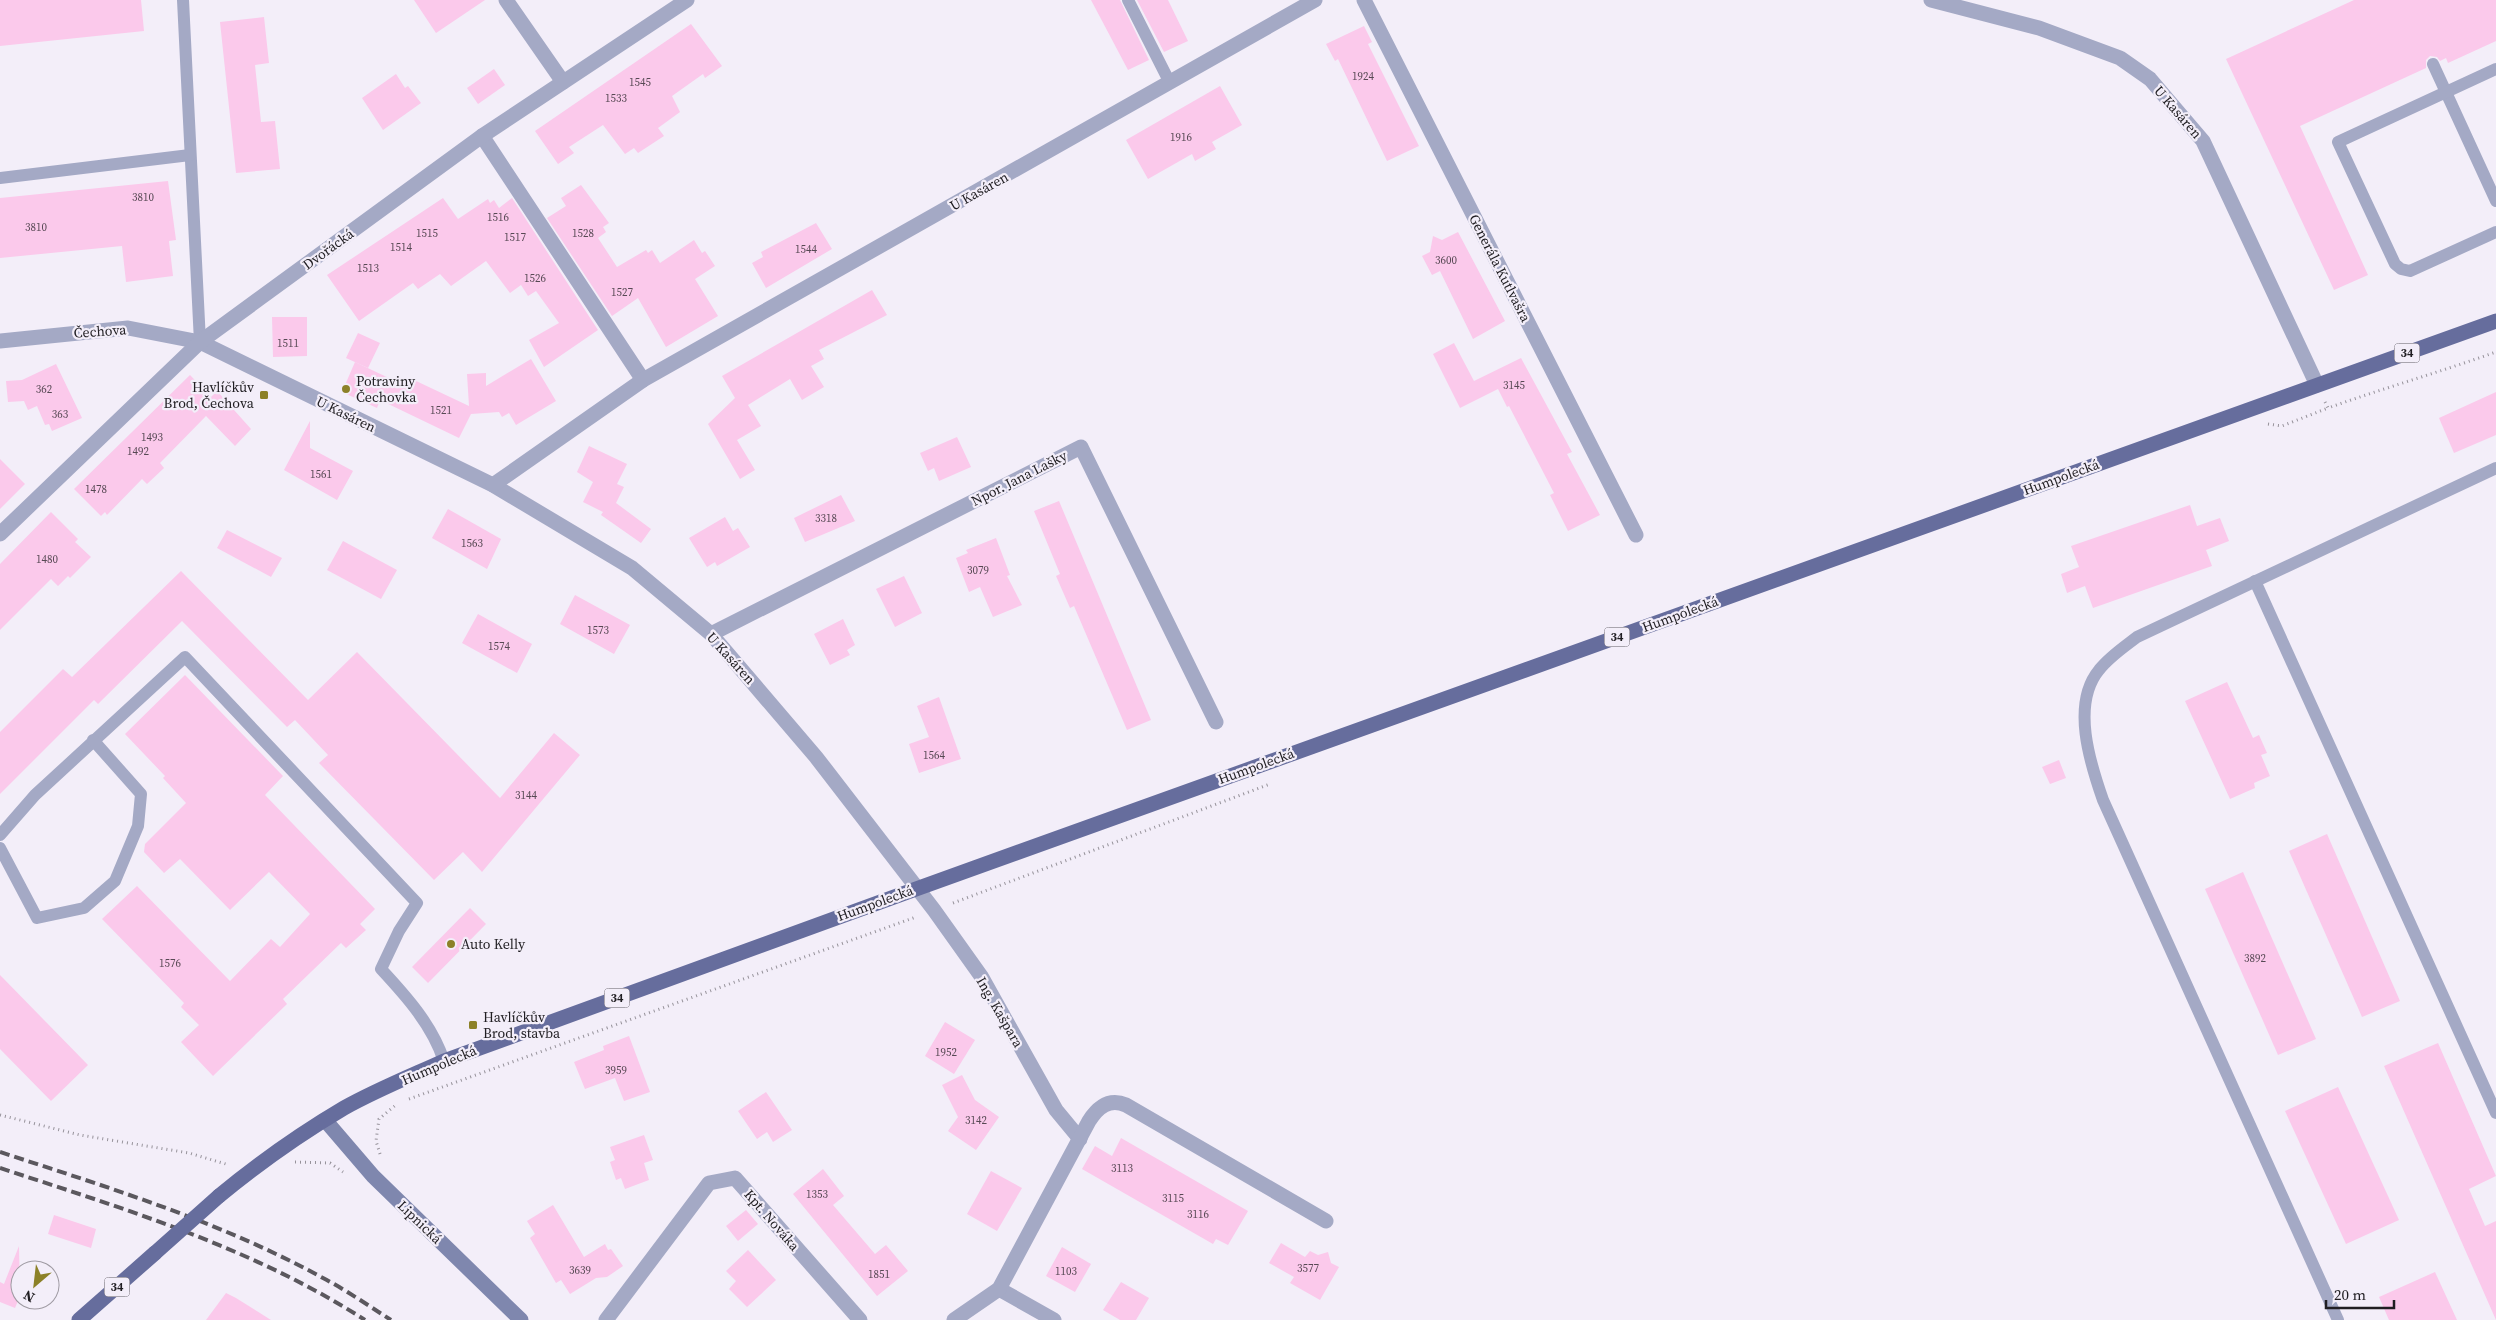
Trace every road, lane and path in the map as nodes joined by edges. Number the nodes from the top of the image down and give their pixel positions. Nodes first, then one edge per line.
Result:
1 (182, 0) edge
2 (506, 0) edge
3 (687, 0) edge
4 (1128, 0) edge
5 (1315, 0) edge
6 (1364, 0) edge
7 (1931, 0) edge
8 (2433, 64) dead end
9 (2496, 69) edge
10 (563, 82) junction
11 (1170, 83) junction
12 (2446, 92) junction
13 (482, 136) junction
14 (190, 155) junction
15 (0, 178) edge
16 (2496, 201) edge
17 (2496, 232) edge
18 (2496, 321) edge
19 (0, 341) edge
20 (200, 342) junction
21 (2496, 352) edge
22 (642, 380) junction
23 (2317, 385) junction
24 (2328, 408) junction
25 (2266, 424) dead end
26 (2496, 468) edge
27 (493, 485) junction
28 (0, 534) edge
29 (1636, 535) dead end
30 (2255, 581) junction
31 (711, 634) junction
32 (1216, 722) dead end
33 (92, 740) junction
34 (1271, 784) dead end
35 (0, 835) edge
36 (0, 848) edge
37 (916, 889) junction
38 (934, 910) junction
39 (444, 1061) junction
40 (408, 1100) dead end
41 (398, 1103) dead end
42 (2496, 1113) edge
43 (0, 1115) edge
44 (325, 1120) junction
45 (1080, 1139) junction
46 (293, 1162) dead end
47 (249, 1172) junction
48 (347, 1175) dead end
49 (373, 1176) junction
50 (1326, 1221) dead end
51 (999, 1289) junction
52 (79, 1320) edge
53 (521, 1320) edge
54 (606, 1320) edge
55 (860, 1320) edge
56 (954, 1320) edge
57 (1054, 1320) edge
58 (2338, 1320) edge

1 - 14 lane
2 - 10 street
3 - 10 street, Dvořácká
4 - 11 lane
5 - 11 street, U Kasáren
6 - 29 street, Generála Kutlvašra
7 - 23 street, U Kasáren
8 - 12 lane
9 - 12 lane
10 - 13 street, Dvořácká
11 - 22 street, U Kasáren
12 - 16 lane
12 - 17 lane
13 - 20 street, Dvořácká
13 - 22 street
14 - 15 lane
14 - 20 lane
18 - 23 main road, 34
19 - 20 street, Čechova
20 - 27 street, U Kasáren
20 - 28 street, Dvořácká
21 - 24 path
22 - 27 street, U Kasáren
23 - 24 path
23 - 37 main road, Humpolecká / 34
24 - 25 path
26 - 30 lane
27 - 31 street, U Kasáren
30 - 42 lane
30 - 58 lane
31 - 32 street, Npor. Jana Lašky
31 - 37 street, U Kasáren
33 - 35 lane
33 - 36 lane
33 - 39 lane
34 - 38 path
37 - 38 street, Ing. Kašpara
37 - 39 main road, Humpolecká / 34
38 - 40 path
38 - 45 street, Ing. Kašpara
39 - 44 main road, Humpolecká / 34
41 - 49 path
43 - 47 path
44 - 47 main road, Humpolecká / 34
44 - 49 street, Lipnická
45 - 50 street
45 - 51 street
46 - 48 path
47 - 52 main road, Humpolecká / 34, bridge
49 - 53 street, Lipnická
51 - 56 street
51 - 57 street
54 - 55 street, Kpt. Nováka

